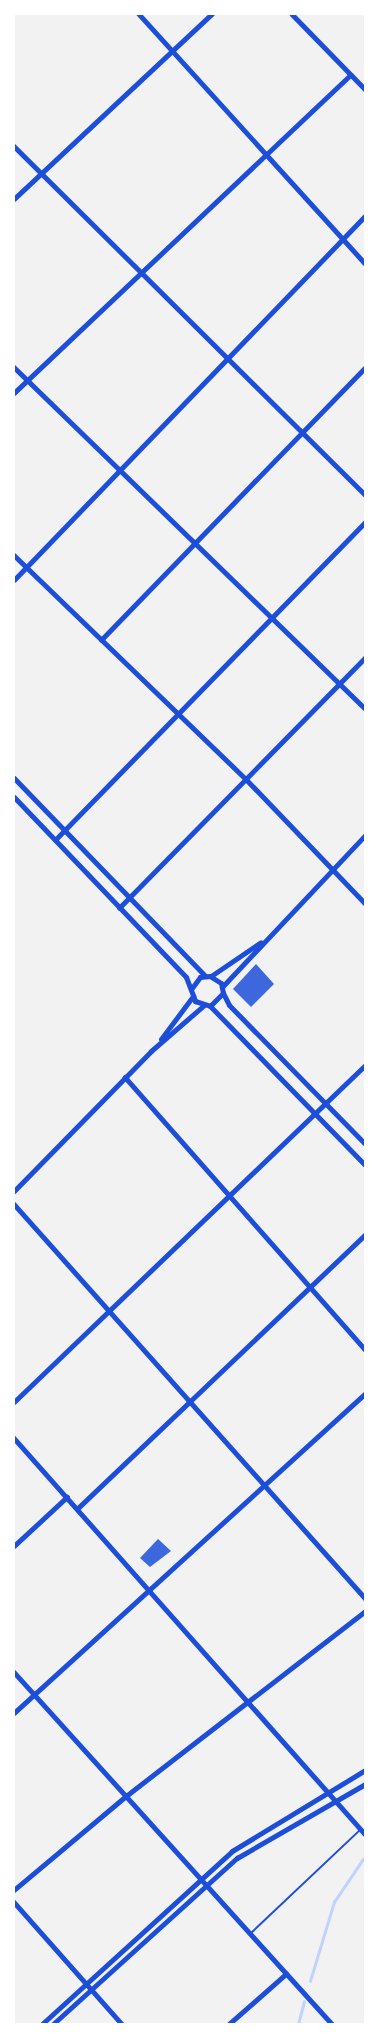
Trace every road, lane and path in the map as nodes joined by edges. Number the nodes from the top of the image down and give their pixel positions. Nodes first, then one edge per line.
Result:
1 (139, 14) edge
2 (212, 14) edge
3 (292, 14) edge
4 (174, 49) junction
5 (350, 75) junction
6 (365, 89) edge
7 (14, 146) edge
8 (265, 154) junction
9 (41, 172) junction
10 (14, 199) edge
11 (365, 216) edge
12 (342, 239) junction
13 (365, 263) edge
14 (141, 272) junction
15 (228, 358) junction
16 (14, 367) edge
17 (365, 368) edge
18 (28, 380) junction
19 (14, 394) edge
20 (303, 433) junction
21 (120, 471) junction
22 (365, 495) edge
23 (365, 522) edge
24 (196, 544) junction
25 (14, 555) edge
26 (27, 567) junction
27 (14, 580) edge
28 (272, 618) junction
29 (101, 640) junction
30 (365, 658) edge
31 (340, 684) junction
32 (365, 708) edge
33 (176, 714) junction
34 (14, 778) edge
35 (246, 780) junction
36 (14, 797) edge
37 (64, 830) junction
38 (365, 835) edge
39 (54, 840) junction
40 (334, 868) junction
41 (128, 899) junction
42 (365, 903) edge
43 (119, 908) junction
44 (261, 942) junction
45 (208, 976) junction
46 (192, 988) junction
47 (222, 990) junction
48 (192, 996) junction
49 (203, 1006) junction
50 (210, 1006) junction
51 (151, 1051) junction
52 (365, 1065) edge
53 (125, 1077) junction
54 (326, 1103) junction
55 (316, 1113) junction
56 (365, 1144) edge
57 (365, 1165) edge
58 (14, 1191) edge
59 (229, 1197) junction
60 (14, 1204) edge
61 (365, 1235) edge
62 (311, 1289) junction
63 (108, 1313) junction
64 (365, 1349) edge
65 (365, 1394) edge
66 (14, 1402) edge
67 (189, 1403) junction
68 (14, 1438) edge
69 (263, 1486) junction
70 (66, 1497) junction
71 (77, 1508) junction
72 (14, 1546) edge
73 (148, 1588) junction
74 (365, 1598) edge
75 (365, 1611) edge
76 (14, 1672) edge
77 (34, 1694) junction
78 (249, 1701) junction
79 (14, 1712) edge
80 (365, 1770) edge
81 (365, 1784) edge
82 (329, 1791) junction
83 (126, 1796) junction
84 (336, 1799) junction
85 (361, 1829) junction
86 (365, 1834) edge
87 (200, 1879) junction
88 (206, 1886) junction
89 (14, 1890) edge
90 (14, 1902) edge
91 (250, 1934) junction
92 (286, 1974) junction
93 (86, 1984) junction
94 (92, 1991) junction
95 (42, 2024) edge
96 (53, 2024) edge
97 (122, 2024) edge
98 (229, 2024) edge
99 (332, 2024) edge

1 - 4 street
2 - 4 street
3 - 5 street
4 - 8 street
4 - 9 street
5 - 6 street
5 - 8 street
7 - 9 street
8 - 12 street
8 - 14 street
9 - 10 street
9 - 14 street
11 - 12 street
12 - 13 street
12 - 15 street
14 - 15 street
14 - 18 street
15 - 20 street
15 - 21 street
16 - 18 street
17 - 20 street
18 - 19 street
18 - 21 street
20 - 22 street
20 - 24 street
21 - 24 street
21 - 26 street
23 - 28 street
24 - 28 street
24 - 29 street
25 - 26 street
26 - 27 street
26 - 29 street
28 - 31 street
28 - 33 street
29 - 33 street
30 - 31 street
31 - 32 street
31 - 35 street
33 - 35 street
33 - 37 street
34 - 37 street
35 - 40 street
35 - 41 street
36 - 39 street
37 - 39 street
37 - 41 street
38 - 40 street
39 - 43 street
40 - 42 street
40 - 44 street
41 - 43 street
41 - 45 street
43 - 46 street
44 - 45 street
44 - 47 street
45 - 46 street
45 - 47 street
46 - 48 street
47 - 50 street
47 - 54 street
48 - 49 street
48 - 51 street
49 - 50 street
49 - 51 street
50 - 55 street
51 - 53 street
52 - 54 street
53 - 58 street
53 - 59 street
54 - 55 street
54 - 56 street
55 - 57 street
55 - 59 street
59 - 62 street
59 - 63 street
60 - 63 street
61 - 62 street
62 - 64 street
62 - 67 street
63 - 66 street
63 - 67 street
65 - 69 street
67 - 69 street
67 - 71 street
68 - 70 street
69 - 73 street
69 - 74 street
70 - 71 street
70 - 72 street
71 - 73 street
73 - 77 street
73 - 78 street
75 - 78 street
76 - 77 street
77 - 79 street
77 - 83 street
78 - 82 street
78 - 83 street
80 - 82 street
81 - 84 street
82 - 84 street
82 - 87 street
83 - 87 street
83 - 89 street
84 - 85 street
84 - 88 street
85 - 86 street
85 - 91 lane
87 - 88 street
87 - 93 street
88 - 91 street
88 - 94 street
90 - 93 street
91 - 92 street
92 - 98 street
92 - 99 street
93 - 94 street
93 - 95 street
94 - 96 street
94 - 97 street

